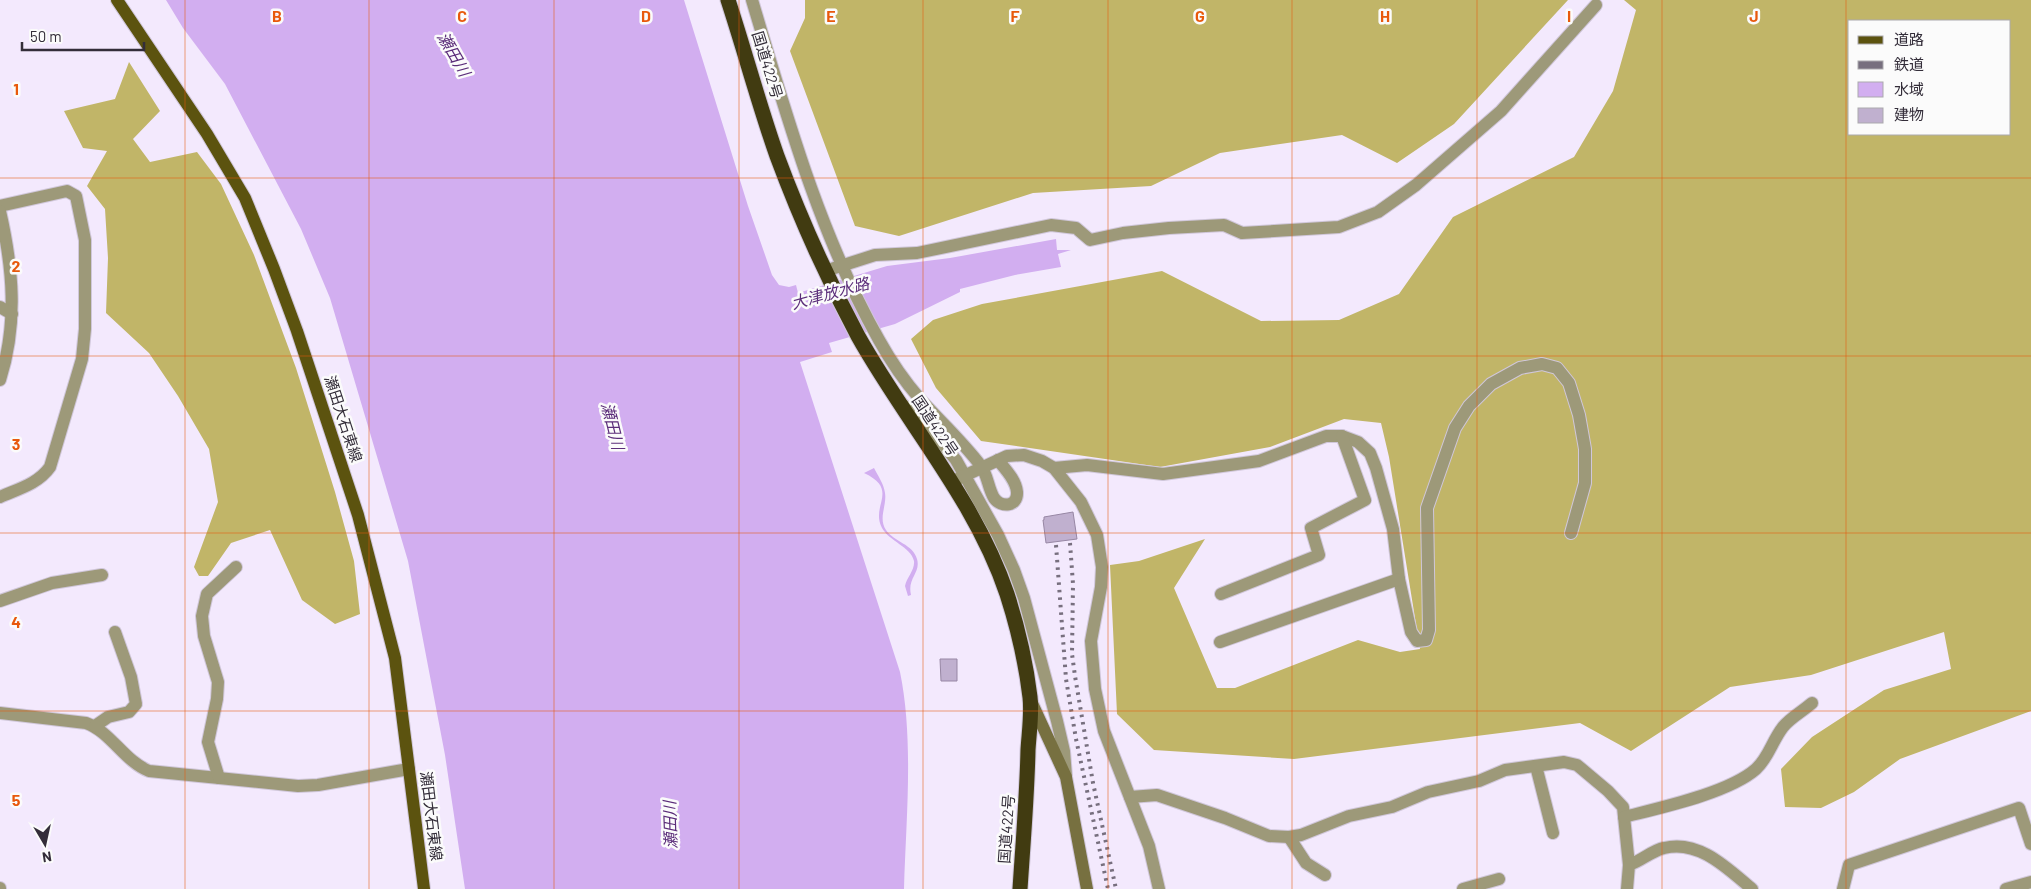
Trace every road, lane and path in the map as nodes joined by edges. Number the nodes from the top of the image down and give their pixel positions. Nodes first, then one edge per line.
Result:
1 (117, 0) edge
2 (728, 0) edge
3 (752, 0) edge
4 (1596, 5) dead end
5 (0, 206) edge
6 (0, 211) edge
7 (840, 266) junction
8 (827, 274) junction
9 (0, 307) edge
10 (12, 314) junction
11 (0, 380) edge
12 (898, 402) junction
13 (1342, 436) junction
14 (998, 460) junction
15 (982, 468) junction
16 (1054, 468) junction
17 (965, 475) junction
18 (951, 482) junction
19 (0, 497) edge
20 (1571, 532) dead end
21 (236, 568) dead end
22 (102, 575) dead end
23 (1399, 579) junction
24 (1221, 594) dead end
25 (0, 601) edge
26 (115, 632) dead end
27 (1220, 642) dead end
28 (1030, 698) junction
29 (1812, 703) dead end
30 (0, 713) edge
31 (95, 726) junction
32 (1536, 766) junction
33 (409, 769) junction
34 (1066, 777) junction
35 (219, 778) junction
36 (1130, 797) junction
37 (1624, 817) junction
38 (1553, 833) dead end
39 (1289, 837) junction
40 (2031, 844) edge
41 (1629, 865) junction
42 (1325, 875) dead end
43 (1499, 879) dead end
44 (2031, 882) edge
45 (424, 889) edge
46 (1020, 889) edge
47 (1087, 889) edge
48 (1159, 889) edge
49 (1463, 889) edge
50 (1627, 889) edge
51 (1752, 889) edge
52 (1843, 889) edge
53 (2006, 889) edge

1 - 33 main road, 瀬田大石東線
2 - 8 highway, 国道422号
3 - 7 street
4 - 7 street
5 - 19 street
6 - 10 street
7 - 8 street
7 - 15 street
8 - 12 highway, 国道422号
9 - 10 street
10 - 11 street
12 - 17 street
12 - 18 highway, 国道422号
13 - 16 street
13 - 23 street
13 - 24 street
14 - 15 street
14 - 15 street
14 - 16 street
15 - 17 street
16 - 36 street
17 - 18 street
17 - 34 street
18 - 28 highway, 国道422号
20 - 23 street
21 - 35 street
22 - 25 street
23 - 27 street
26 - 31 street
28 - 34 street
28 - 46 highway, 国道422号
29 - 37 street
30 - 31 street
31 - 35 street
32 - 37 street
32 - 38 street
32 - 39 street
33 - 35 street
33 - 45 main road, 瀬田大石東線
34 - 47 street
36 - 39 street
36 - 48 street
37 - 41 street
39 - 42 street
40 - 52 street
41 - 50 street
41 - 51 street
43 - 49 street
44 - 53 street

